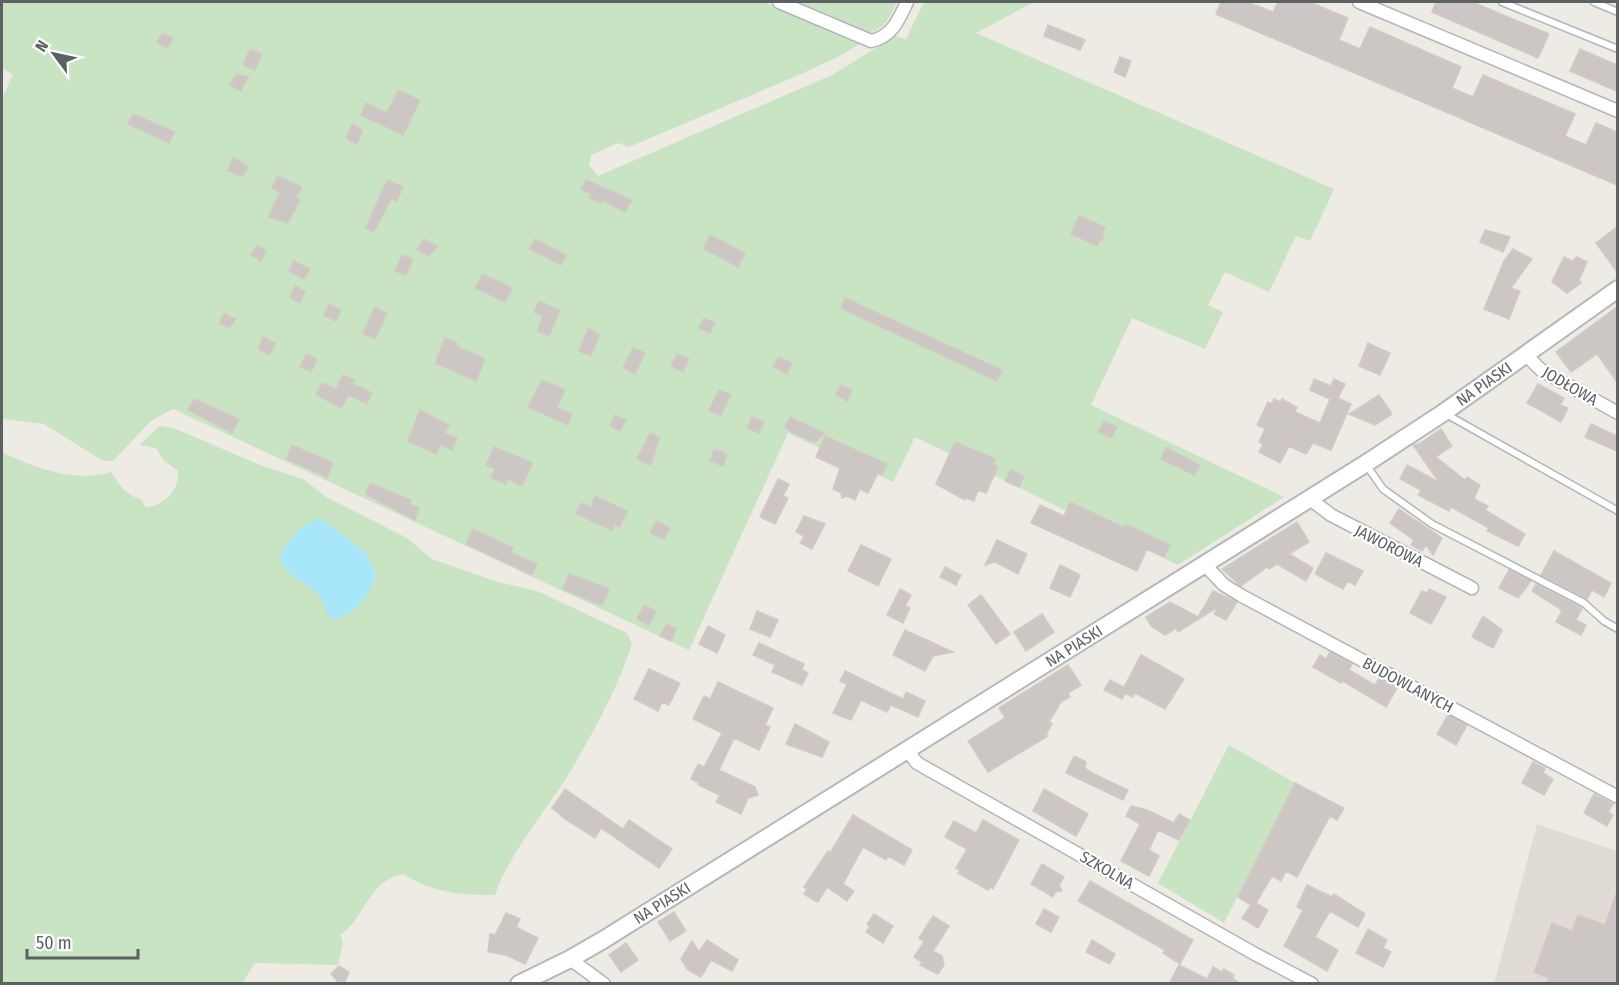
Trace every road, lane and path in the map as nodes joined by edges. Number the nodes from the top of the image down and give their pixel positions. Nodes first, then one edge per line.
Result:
1 (779, 2) edge
2 (907, 2) edge
3 (1359, 2) edge
4 (1502, 2) edge
5 (1594, 2) edge
6 (1617, 12) edge
7 (1617, 49) edge
8 (1617, 111) edge
9 (1617, 289) edge
10 (1526, 355) junction
11 (1443, 413) junction
12 (1617, 413) edge
13 (1365, 464) junction
14 (1310, 499) junction
15 (1617, 511) edge
16 (1204, 565) junction
17 (1472, 588) dead end
18 (1617, 629) edge
19 (907, 750) junction
20 (1617, 796) edge
21 (570, 959) junction
22 (519, 984) edge
23 (604, 984) edge
24 (1312, 984) edge

1 - 2 street
3 - 8 street
4 - 7 lane
5 - 6 lane
9 - 10 street, NA PIASKI
10 - 11 street, NA PIASKI
10 - 12 street, JODŁOWA
11 - 13 street, NA PIASKI
11 - 15 lane
13 - 14 street, NA PIASKI
13 - 18 lane
14 - 16 street, NA PIASKI
14 - 17 street, JAWOROWA
16 - 19 street, NA PIASKI
16 - 20 street, BUDOWLANYCH
19 - 21 street, NA PIASKI
19 - 24 street, SZKOLNA
21 - 22 street, NA PIASKI
21 - 23 street

